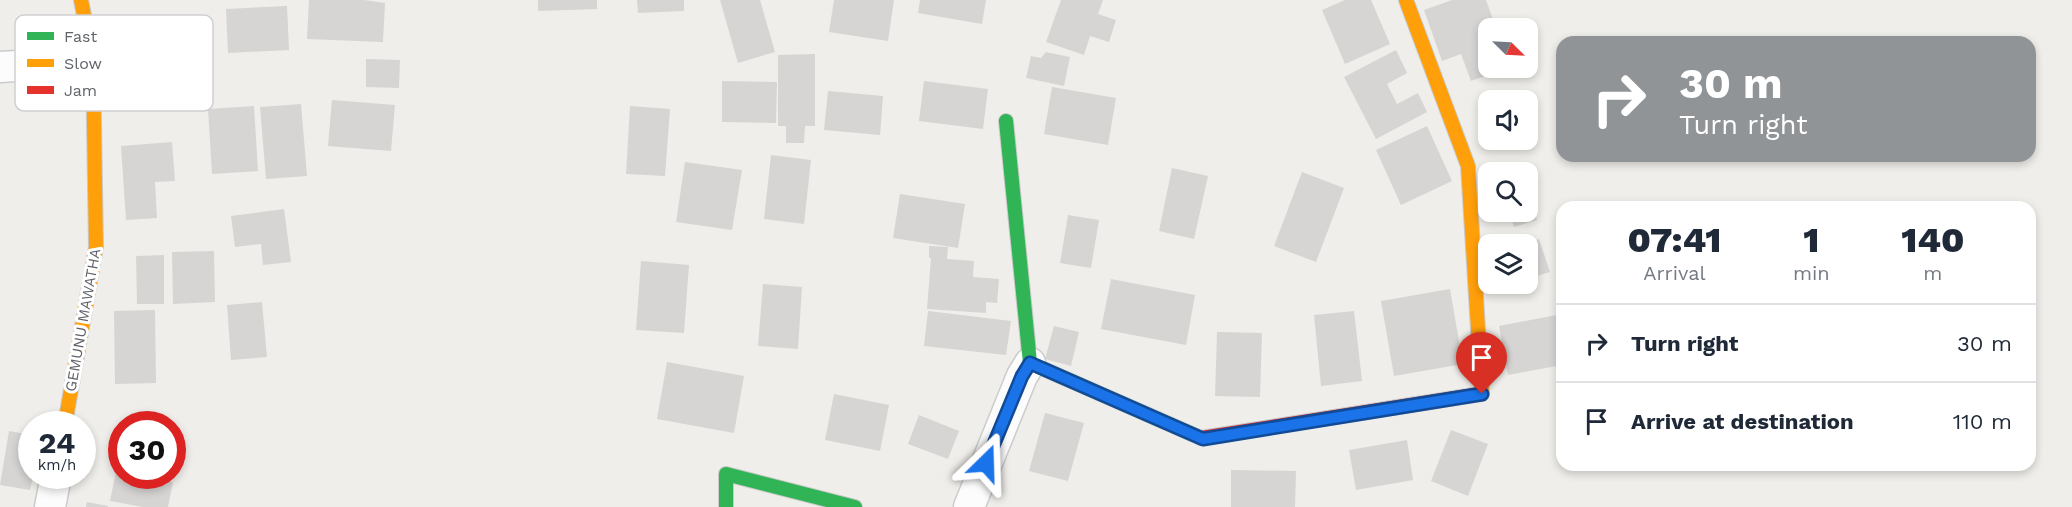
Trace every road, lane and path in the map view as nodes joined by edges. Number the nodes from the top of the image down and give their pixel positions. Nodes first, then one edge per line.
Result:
1 (81, 0) edge
2 (1406, 0) edge
3 (84, 15) edge
4 (15, 66) edge
5 (0, 67) edge
6 (94, 111) edge
7 (1006, 121) dead end
8 (1030, 363) junction
9 (67, 411) edge
10 (53, 489) edge
11 (50, 507) edge
12 (726, 507) edge
13 (855, 507) edge
14 (969, 507) edge

1 - 3 street, GEMUNU MAWATHA
2 - 8 street
4 - 5 street
6 - 9 street, GEMUNU MAWATHA
7 - 8 street
8 - 14 street
10 - 11 street
12 - 13 street

